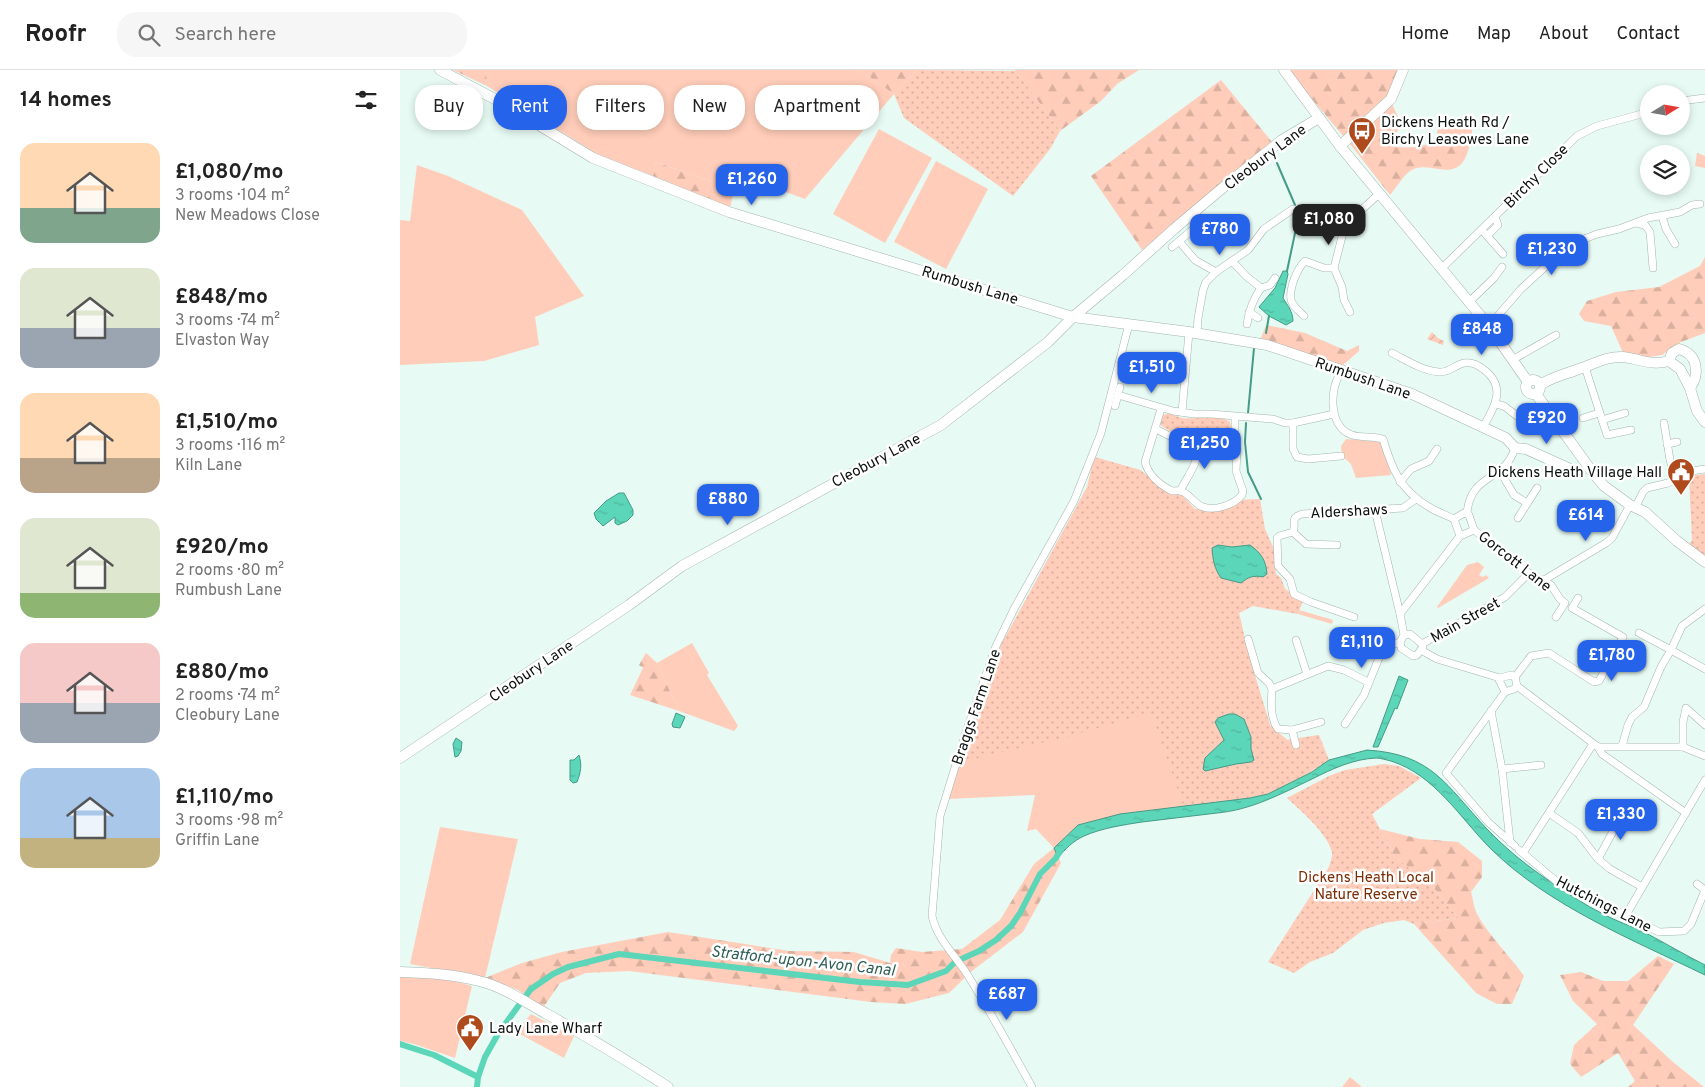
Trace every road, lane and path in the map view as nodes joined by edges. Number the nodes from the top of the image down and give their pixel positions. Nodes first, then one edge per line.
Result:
1 (440, 70) edge
2 (1284, 70) edge
3 (1404, 70) edge
4 (1705, 98) edge
5 (1690, 100) edge
6 (1640, 114) edge
7 (1319, 118) junction
8 (1340, 146) junction
9 (1380, 193) junction
10 (1700, 204) dead end
11 (1662, 216) junction
12 (1636, 223) junction
13 (1345, 225) junction
14 (1191, 231) dead end
15 (1484, 233) junction
16 (1179, 241) junction
17 (1674, 244) dead end
18 (1172, 247) dead end
19 (1503, 254) dead end
20 (1232, 261) junction
21 (1502, 267) dead end
22 (1334, 268) junction
23 (1653, 268) dead end
24 (1441, 269) junction
25 (1216, 272) junction
26 (1275, 278) dead end
27 (1261, 288) junction
28 (1468, 302) junction
29 (1249, 312) junction
30 (1350, 312) dead end
31 (1304, 316) dead end
32 (1073, 317) junction
33 (1258, 318) dead end
34 (1129, 324) junction
35 (1247, 324) dead end
36 (1489, 326) junction
37 (1193, 332) junction
38 (1556, 335) dead end
39 (1512, 360) junction
40 (1669, 361) junction
41 (1390, 362) dead end
42 (1585, 367) junction
43 (1342, 371) junction
44 (1701, 375) edge
45 (1120, 386) dead end
46 (1690, 388) junction
47 (1538, 389) junction
48 (1118, 395) junction
49 (1496, 404) junction
50 (1115, 406) dead end
51 (1161, 409) junction
52 (1182, 412) junction
53 (1626, 413) dead end
54 (1334, 414) junction
55 (1517, 416) dead end
56 (1601, 416) junction
57 (1236, 417) junction
58 (1583, 418) dead end
59 (1705, 422) edge
60 (1293, 423) junction
61 (1664, 423) dead end
62 (1483, 427) junction
63 (1156, 429) junction
64 (1631, 430) dead end
65 (1199, 440) junction
66 (1677, 442) dead end
67 (1235, 443) junction
68 (1667, 444) junction
69 (1514, 448) junction
70 (1438, 449) dead end
71 (1340, 456) dead end
72 (1705, 469) edge
73 (1500, 471) junction
74 (1575, 471) dead end
75 (1676, 480) junction
76 (1400, 482) junction
77 (1537, 488) dead end
78 (1180, 491) junction
79 (1416, 499) junction
80 (1527, 503) junction
81 (1632, 506) junction
82 (1375, 510) junction
83 (1467, 513) junction
84 (1518, 518) dead end
85 (1454, 519) junction
86 (1474, 530) junction
87 (1293, 532) junction
88 (1460, 536) junction
89 (1337, 545) dead end
90 (1705, 562) edge
91 (1528, 573) junction
92 (1544, 580) junction
93 (1578, 598) dead end
94 (1400, 614) junction
95 (1703, 614) edge
96 (1354, 616) dead end
97 (1556, 617) dead end
98 (1639, 633) dead end
99 (1248, 639) dead end
100 (1402, 639) junction
101 (1296, 640) dead end
102 (1421, 647) junction
103 (1670, 650) junction
104 (1705, 669) edge
105 (1307, 674) junction
106 (1515, 677) junction
107 (1500, 678) junction
108 (1368, 682) junction
109 (1517, 686) junction
110 (1272, 689) junction
111 (1505, 692) junction
112 (1491, 711) junction
113 (1321, 722) dead end
114 (1345, 724) dead end
115 (1705, 725) edge
116 (1292, 730) junction
117 (1296, 745) dead end
118 (1596, 745) junction
119 (1622, 746) junction
120 (1683, 747) junction
121 (1705, 756) edge
122 (400, 758) edge
123 (1541, 765) dead end
124 (1502, 769) junction
125 (1705, 780) edge
126 (1624, 811) dead end
127 (1549, 813) junction
128 (1686, 813) junction
129 (1517, 848) junction
130 (1598, 859) junction
131 (1697, 884) dead end
132 (1642, 887) junction
133 (1705, 890) edge
134 (1626, 915) junction
135 (400, 972) edge
136 (668, 1087) edge
137 (1032, 1087) edge

1 - 32 street, Rumbush Lane
2 - 7 street
3 - 8 street
4 - 5 street
6 - 15 street, Birchy Close
7 - 8 street
7 - 32 street, Cleobury Lane
8 - 9 street
9 - 13 street
9 - 24 street
10 - 11 street
11 - 12 street
11 - 17 street
12 - 23 street
12 - 36 street
13 - 20 street
13 - 22 street
14 - 16 street
15 - 19 street
15 - 24 street, Birchy Close
16 - 18 street
16 - 25 street
20 - 25 street
20 - 27 street
21 - 28 street
22 - 30 street
22 - 31 street
24 - 28 street
25 - 37 street
26 - 27 street
27 - 29 street
28 - 36 street
29 - 33 street
29 - 35 street
32 - 34 street, Rumbush Lane
32 - 122 street, Cleobury Lane
34 - 37 street, Rumbush Lane
34 - 137 street, Braggs Farm Lane
36 - 39 street
37 - 43 street, Rumbush Lane
37 - 52 street
38 - 39 street
39 - 47 street
40 - 42 street
40 - 44 street
40 - 46 street
41 - 49 street
42 - 47 street
42 - 56 street
43 - 54 street
43 - 62 street, Rumbush Lane
44 - 46 street
45 - 48 street
46 - 59 street
47 - 81 street
48 - 50 street
48 - 51 street
49 - 55 street
49 - 62 street
51 - 52 street
51 - 63 street
52 - 57 street
53 - 56 street
54 - 60 street
54 - 76 street
56 - 58 street
56 - 64 street
57 - 60 street
57 - 67 street
60 - 71 street
61 - 68 street
62 - 69 street, Rumbush Lane
63 - 65 street
63 - 78 street
65 - 67 street
65 - 78 street
66 - 68 street
67 - 78 street
68 - 75 street
69 - 73 street
69 - 74 street, Rumbush Lane
70 - 76 street
72 - 75 street
73 - 80 street
73 - 83 street
75 - 81 street
76 - 79 street
77 - 80 street
79 - 82 street, Aldershaws
79 - 85 street
80 - 84 street
81 - 90 street
81 - 92 street
82 - 87 street, Aldershaws
82 - 94 street
83 - 85 street
83 - 86 street
85 - 88 street
86 - 88 street
86 - 91 street, Gorcott Lane
87 - 89 street, Aldershaws
87 - 96 street, Aldershaws
88 - 94 street
91 - 92 street, Gorcott Lane
91 - 102 street, Main Street
92 - 97 street, Gorcott Lane
93 - 106 street
94 - 100 street
95 - 103 street
98 - 103 street
99 - 110 street
100 - 102 street
100 - 102 street
100 - 108 street
101 - 105 street
102 - 107 street
103 - 104 street
103 - 119 street
105 - 108 street
105 - 110 street
106 - 107 street
106 - 109 street
107 - 111 street
108 - 114 street
109 - 111 street
109 - 118 street
110 - 116 street
111 - 112 street
112 - 124 street
112 - 129 street, Hutchings Lane
113 - 116 street
115 - 120 street
116 - 117 street
118 - 119 street
118 - 127 street
118 - 128 street
119 - 120 street
120 - 121 street
123 - 124 street
124 - 129 street
125 - 128 street
126 - 130 street
127 - 129 street
127 - 130 street
128 - 132 street
129 - 134 street, Hutchings Lane
130 - 132 street
131 - 133 street
132 - 134 street
133 - 134 street, Hutchings Lane
135 - 136 street

